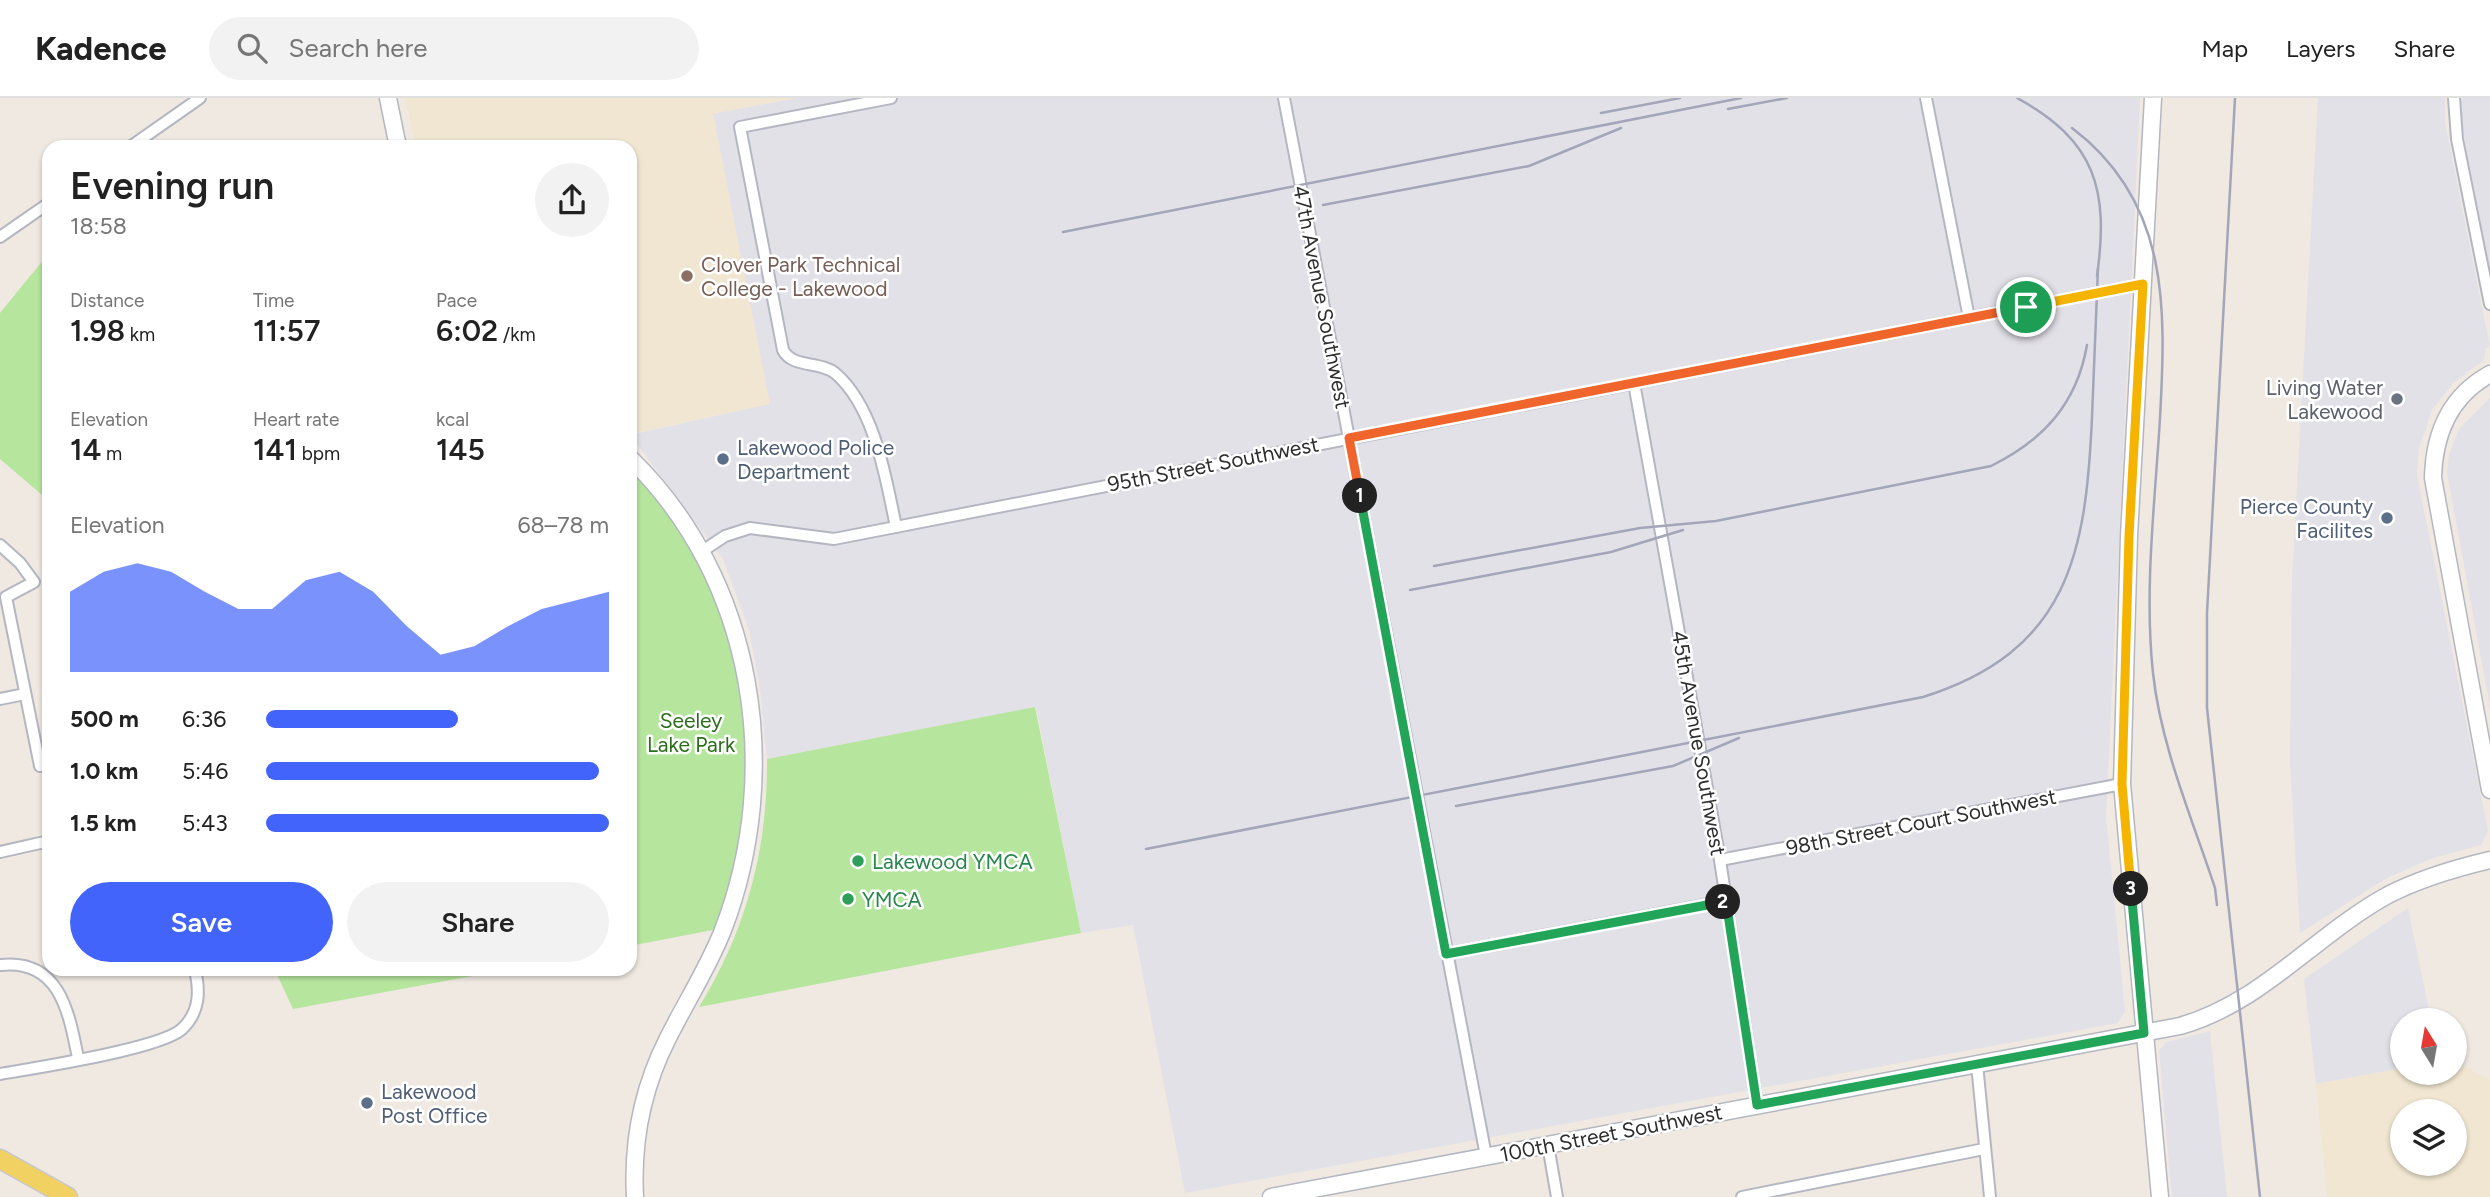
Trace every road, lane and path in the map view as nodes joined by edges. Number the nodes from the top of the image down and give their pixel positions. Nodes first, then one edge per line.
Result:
1 (200, 98) edge
2 (388, 98) edge
3 (891, 98) edge
4 (1284, 98) edge
5 (1926, 98) edge
6 (2153, 98) edge
7 (2454, 98) edge
8 (140, 140) edge
9 (397, 140) edge
10 (42, 208) edge
11 (0, 237) edge
12 (2143, 284) junction
13 (2490, 304) edge
14 (1969, 318) junction
15 (2490, 374) edge
16 (1634, 383) junction
17 (1349, 438) junction
18 (637, 466) edge
19 (896, 527) junction
20 (0, 545) edge
21 (701, 552) junction
22 (25, 694) junction
23 (0, 699) edge
24 (42, 766) edge
25 (2122, 784) junction
26 (2490, 790) edge
27 (42, 843) edge
28 (0, 852) edge
29 (1720, 860) junction
30 (2490, 860) edge
31 (1726, 901) junction
32 (1446, 954) junction
33 (0, 965) edge
34 (196, 976) edge
35 (2144, 1033) junction
36 (78, 1058) junction
37 (1977, 1063) junction
38 (0, 1074) edge
39 (1757, 1105) junction
40 (1548, 1145) junction
41 (1984, 1149) junction
42 (1486, 1156) junction
43 (0, 1159) edge
44 (68, 1197) edge
45 (635, 1197) edge
46 (1271, 1197) edge
47 (1557, 1197) edge
48 (1742, 1197) edge
49 (1990, 1197) edge
50 (2160, 1197) edge

1 - 8 street
2 - 9 main road
3 - 19 street
4 - 17 street, 47th Avenue Southwest
5 - 14 street
6 - 12 main road
7 - 13 street
10 - 11 street
12 - 14 street, 95th Street Southwest
12 - 25 main road
14 - 16 street, 95th Street Southwest
15 - 26 main road
16 - 17 street, 95th Street Southwest
16 - 29 street, 45th Avenue Southwest
17 - 19 street, 95th Street Southwest
17 - 32 street, 47th Avenue Southwest
18 - 21 main road
19 - 21 street, 95th Street Southwest
20 - 22 street
21 - 45 main road
22 - 23 street
22 - 24 street
25 - 29 street, 98th Street Court Southwest
25 - 35 main road
27 - 28 street
29 - 31 street, 45th Avenue Southwest
30 - 35 main road, 100th Street Southwest
31 - 32 street
31 - 39 street, 45th Avenue Southwest
32 - 42 street, 47th Avenue Southwest
33 - 36 street
34 - 36 street
35 - 37 main road, 100th Street Southwest
35 - 50 main road
36 - 38 street
37 - 39 main road, 100th Street Southwest
37 - 41 street
39 - 40 main road, 100th Street Southwest
40 - 42 main road, 100th Street Southwest
40 - 47 street
41 - 48 street
41 - 49 street
42 - 46 main road, 100th Street Southwest
43 - 44 main road

